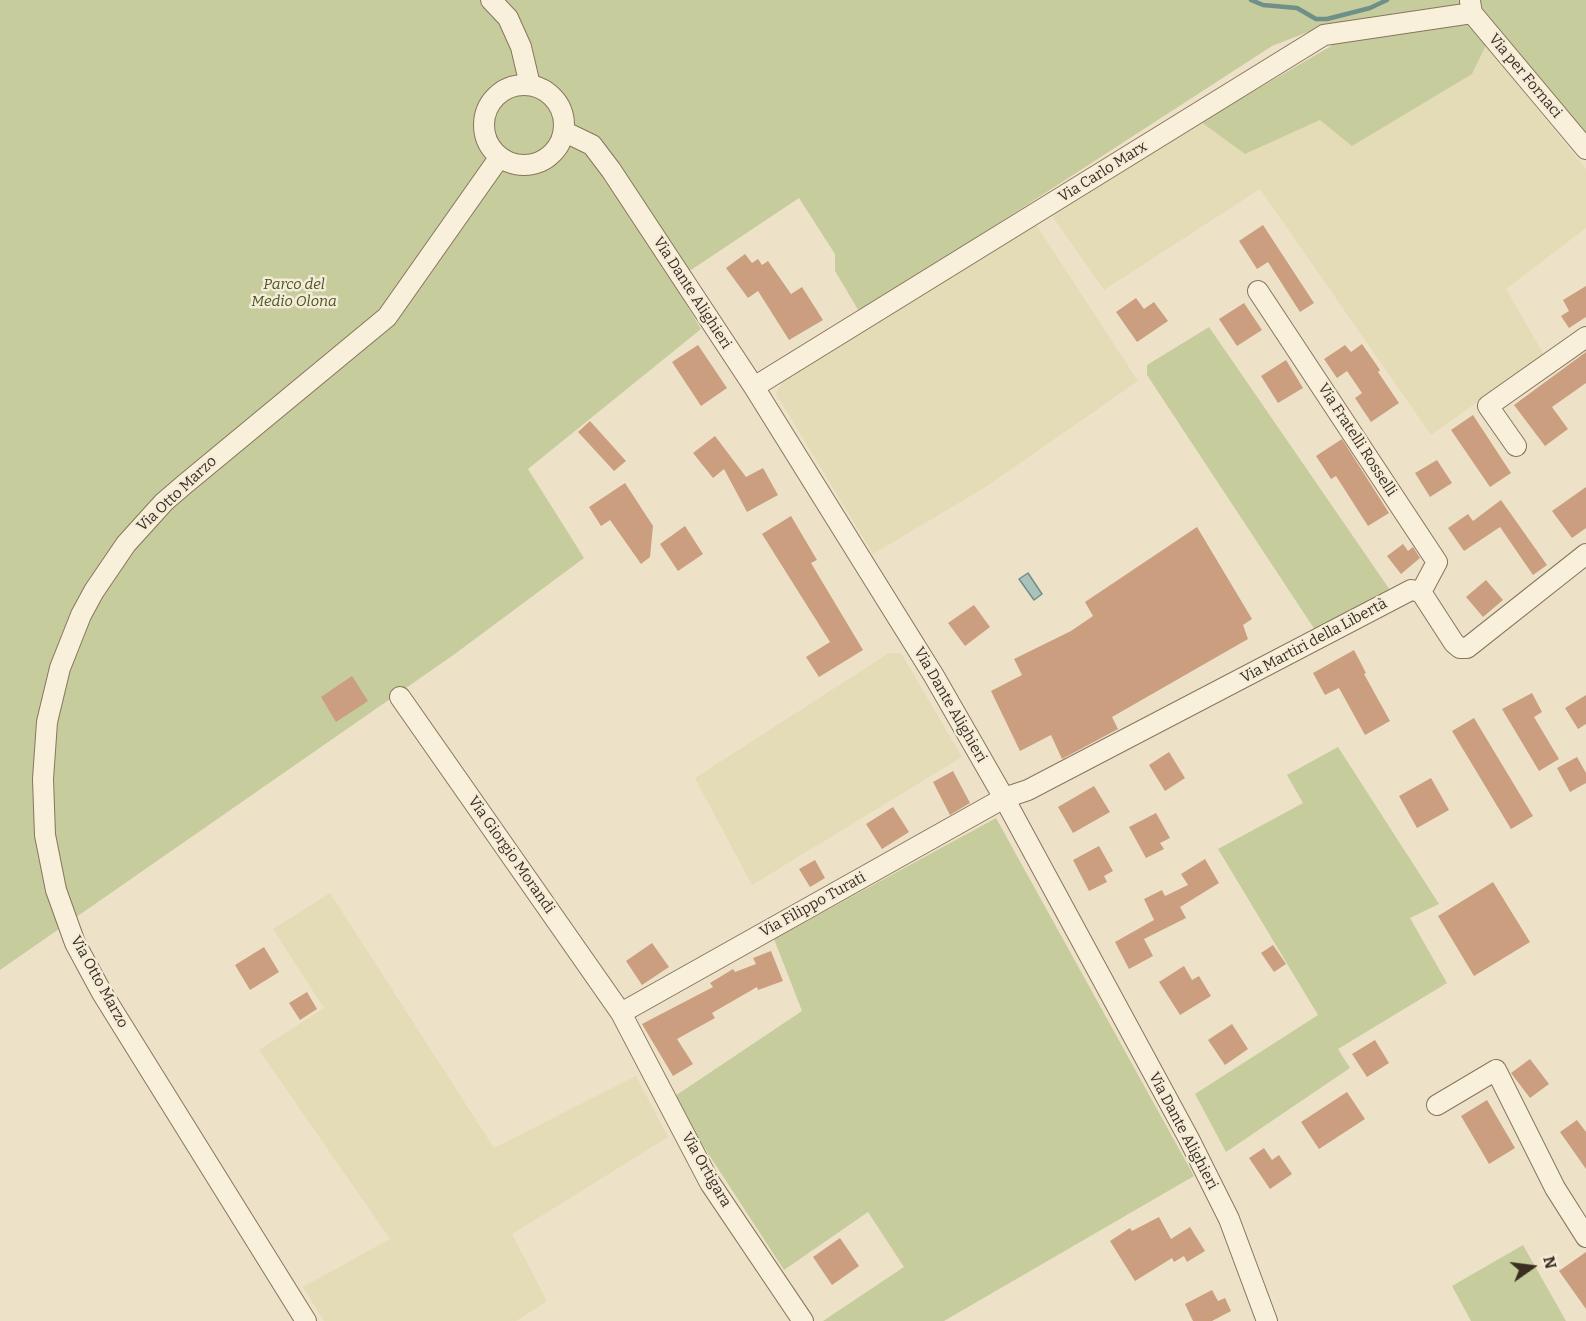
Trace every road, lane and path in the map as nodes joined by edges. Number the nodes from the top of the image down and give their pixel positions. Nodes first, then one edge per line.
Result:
1 (491, 0) edge
2 (1471, 7) edge
3 (530, 85) junction
4 (565, 132) junction
5 (1586, 149) edge
6 (499, 158) junction
7 (1258, 291) dead end
8 (1586, 337) edge
9 (754, 387) junction
10 (1516, 446) dead end
11 (1586, 554) edge
12 (1421, 592) junction
13 (400, 697) dead end
14 (1004, 798) junction
15 (621, 1012) junction
16 (1437, 1105) dead end
17 (1586, 1237) edge
18 (306, 1321) edge
19 (803, 1321) edge
20 (1267, 1321) edge

1 - 3 street
2 - 5 street, Via per Fornaci
2 - 9 street, Via Carlo Marx
3 - 4 street
3 - 6 street
4 - 6 street
4 - 9 street, Via Dante Alighieri
6 - 18 street, Via Otto Marzo
7 - 12 street, Via Fratelli Rosselli
8 - 10 street
9 - 14 street, Via Dante Alighieri
11 - 12 street
12 - 14 street, Via Martiri della Libertà
13 - 15 street, Via Giorgio Morandi
14 - 15 street, Via Filippo Turati
14 - 20 street, Via Dante Alighieri
15 - 19 street, Via Ortigara
16 - 17 street

